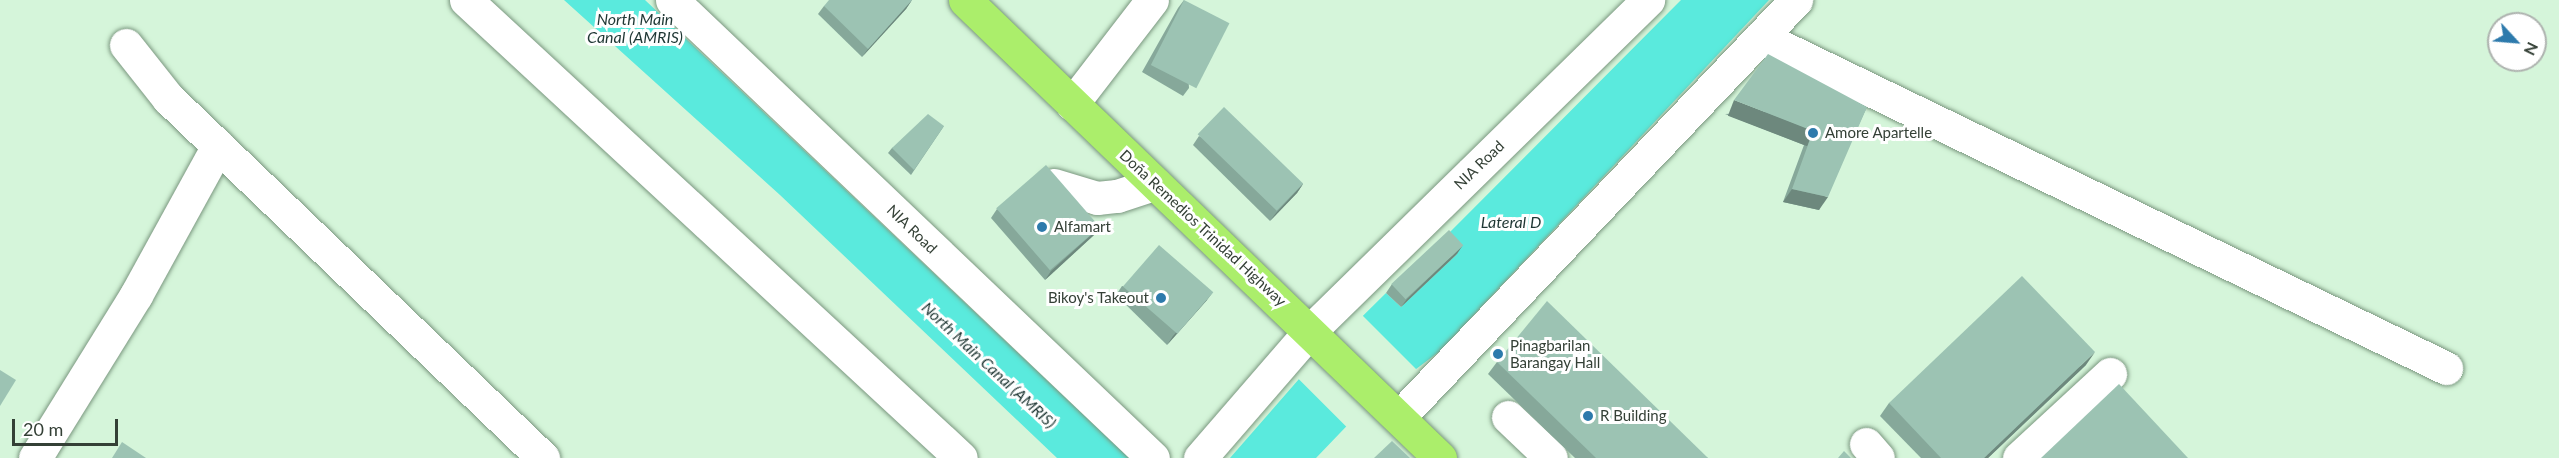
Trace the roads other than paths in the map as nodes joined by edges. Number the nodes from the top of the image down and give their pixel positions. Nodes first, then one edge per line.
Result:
1 (466, 0) edge
2 (672, 0) edge
3 (965, 0) edge
4 (1152, 0) edge
5 (1648, 0) edge
6 (1796, 0) edge
7 (1761, 37) junction
8 (126, 45) dead end
9 (1072, 104) junction
10 (218, 146) junction
11 (1155, 184) junction
12 (1054, 185) edge
13 (1319, 338) junction
14 (2446, 368) dead end
15 (2110, 374) dead end
16 (1393, 411) junction
17 (1508, 417) dead end
18 (34, 458) edge
19 (543, 458) edge
20 (961, 458) edge
21 (1153, 458) edge
22 (1200, 458) edge
23 (1440, 458) edge
24 (1551, 458) edge
25 (2019, 458) edge

1 - 20 street
2 - 21 street, NIA Road
3 - 9 highway, Doña Remedios Trinidad Highway
4 - 9 street
5 - 13 street, NIA Road
6 - 7 street
7 - 14 street
7 - 16 street
8 - 10 street
9 - 11 highway, Doña Remedios Trinidad Highway
10 - 18 street
10 - 19 street
11 - 12 street
11 - 13 highway, Doña Remedios Trinidad Highway
13 - 16 highway, Doña Remedios Trinidad Highway
13 - 22 street, NIA Road
15 - 25 street
16 - 23 highway, Doña Remedios Trinidad Highway
17 - 24 street

